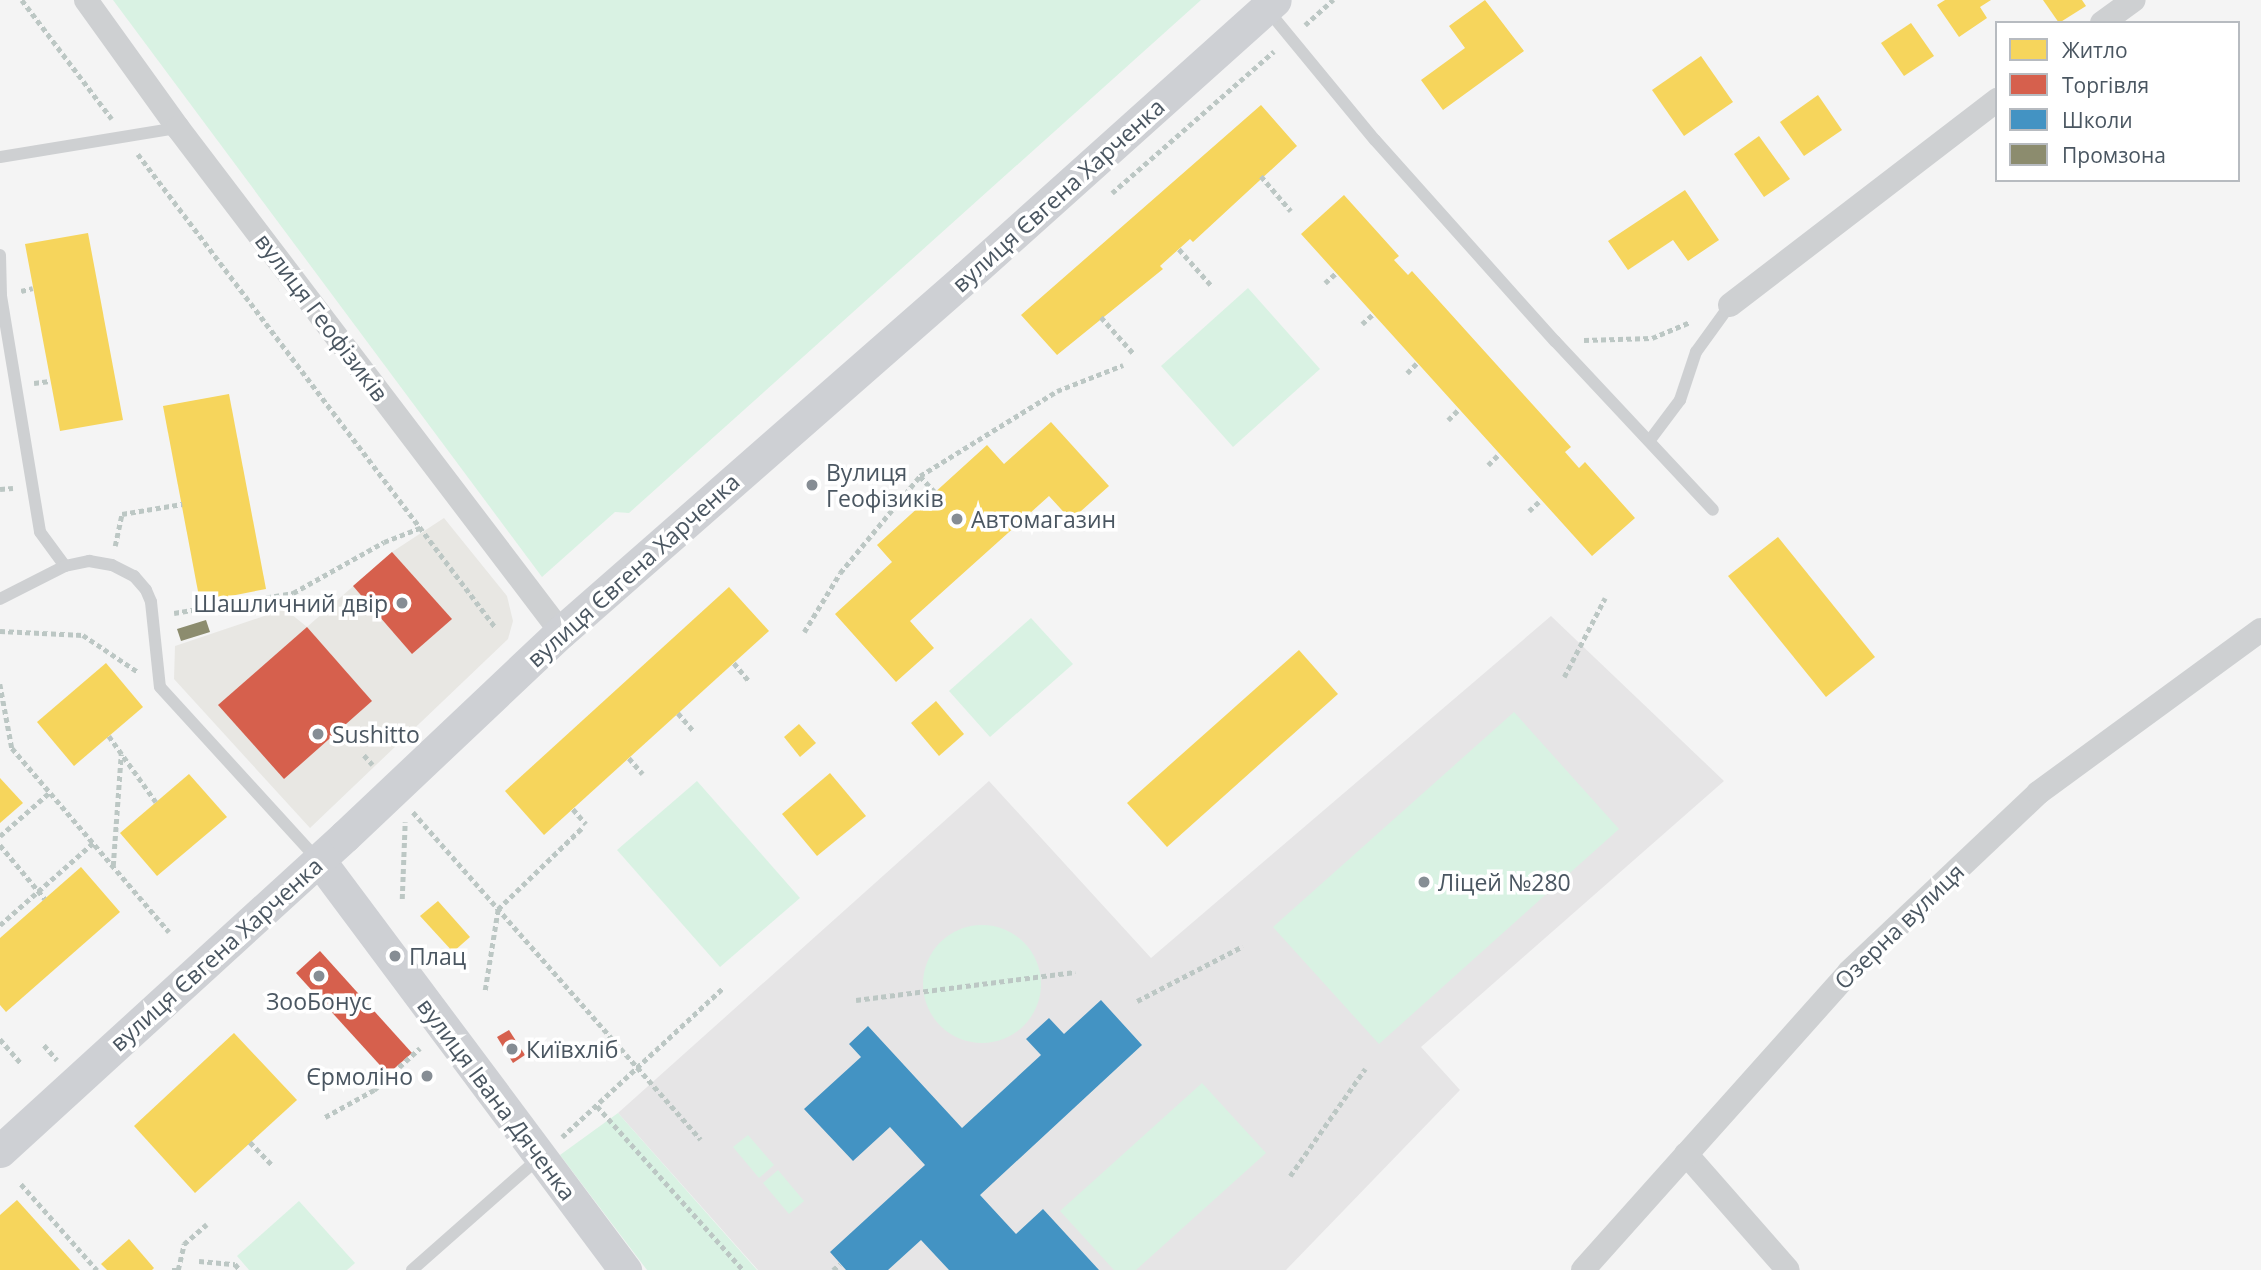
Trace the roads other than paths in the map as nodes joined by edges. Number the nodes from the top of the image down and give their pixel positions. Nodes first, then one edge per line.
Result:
1 (86, 0) edge
2 (2134, 0) edge
3 (1271, 4) edge
4 (2105, 21) edge
5 (1995, 102) edge
6 (178, 128) junction
7 (0, 157) edge
8 (0, 255) edge
9 (1730, 305) joint
10 (1650, 440) junction
11 (1713, 510) dead end
12 (65, 566) junction
13 (0, 599) edge
14 (2261, 630) edge
15 (561, 632) junction
16 (318, 860) junction
17 (0, 1151) edge
18 (1686, 1154) junction
19 (541, 1157) junction
20 (412, 1270) edge
21 (625, 1270) edge
22 (1583, 1270) edge
23 (1788, 1270) edge

1 - 6 street, вулиця Геофізиків
2 - 4 street
3 - 10 lane
3 - 15 main road, вулиця Євгена Харченка
5 - 9 street
6 - 7 lane
6 - 15 street, вулиця Геофізиків
8 - 12 lane
9 - 10 lane
10 - 11 lane
12 - 13 lane
12 - 16 lane
14 - 18 street, Озерна вулиця
15 - 16 main road, вулиця Євгена Харченка
16 - 17 main road, вулиця Євгена Харченка
16 - 19 main road, вулиця Івана Дяченка
18 - 22 street, Озерна вулиця
18 - 23 street
19 - 20 lane
19 - 21 main road, вулиця Івана Дяченка

